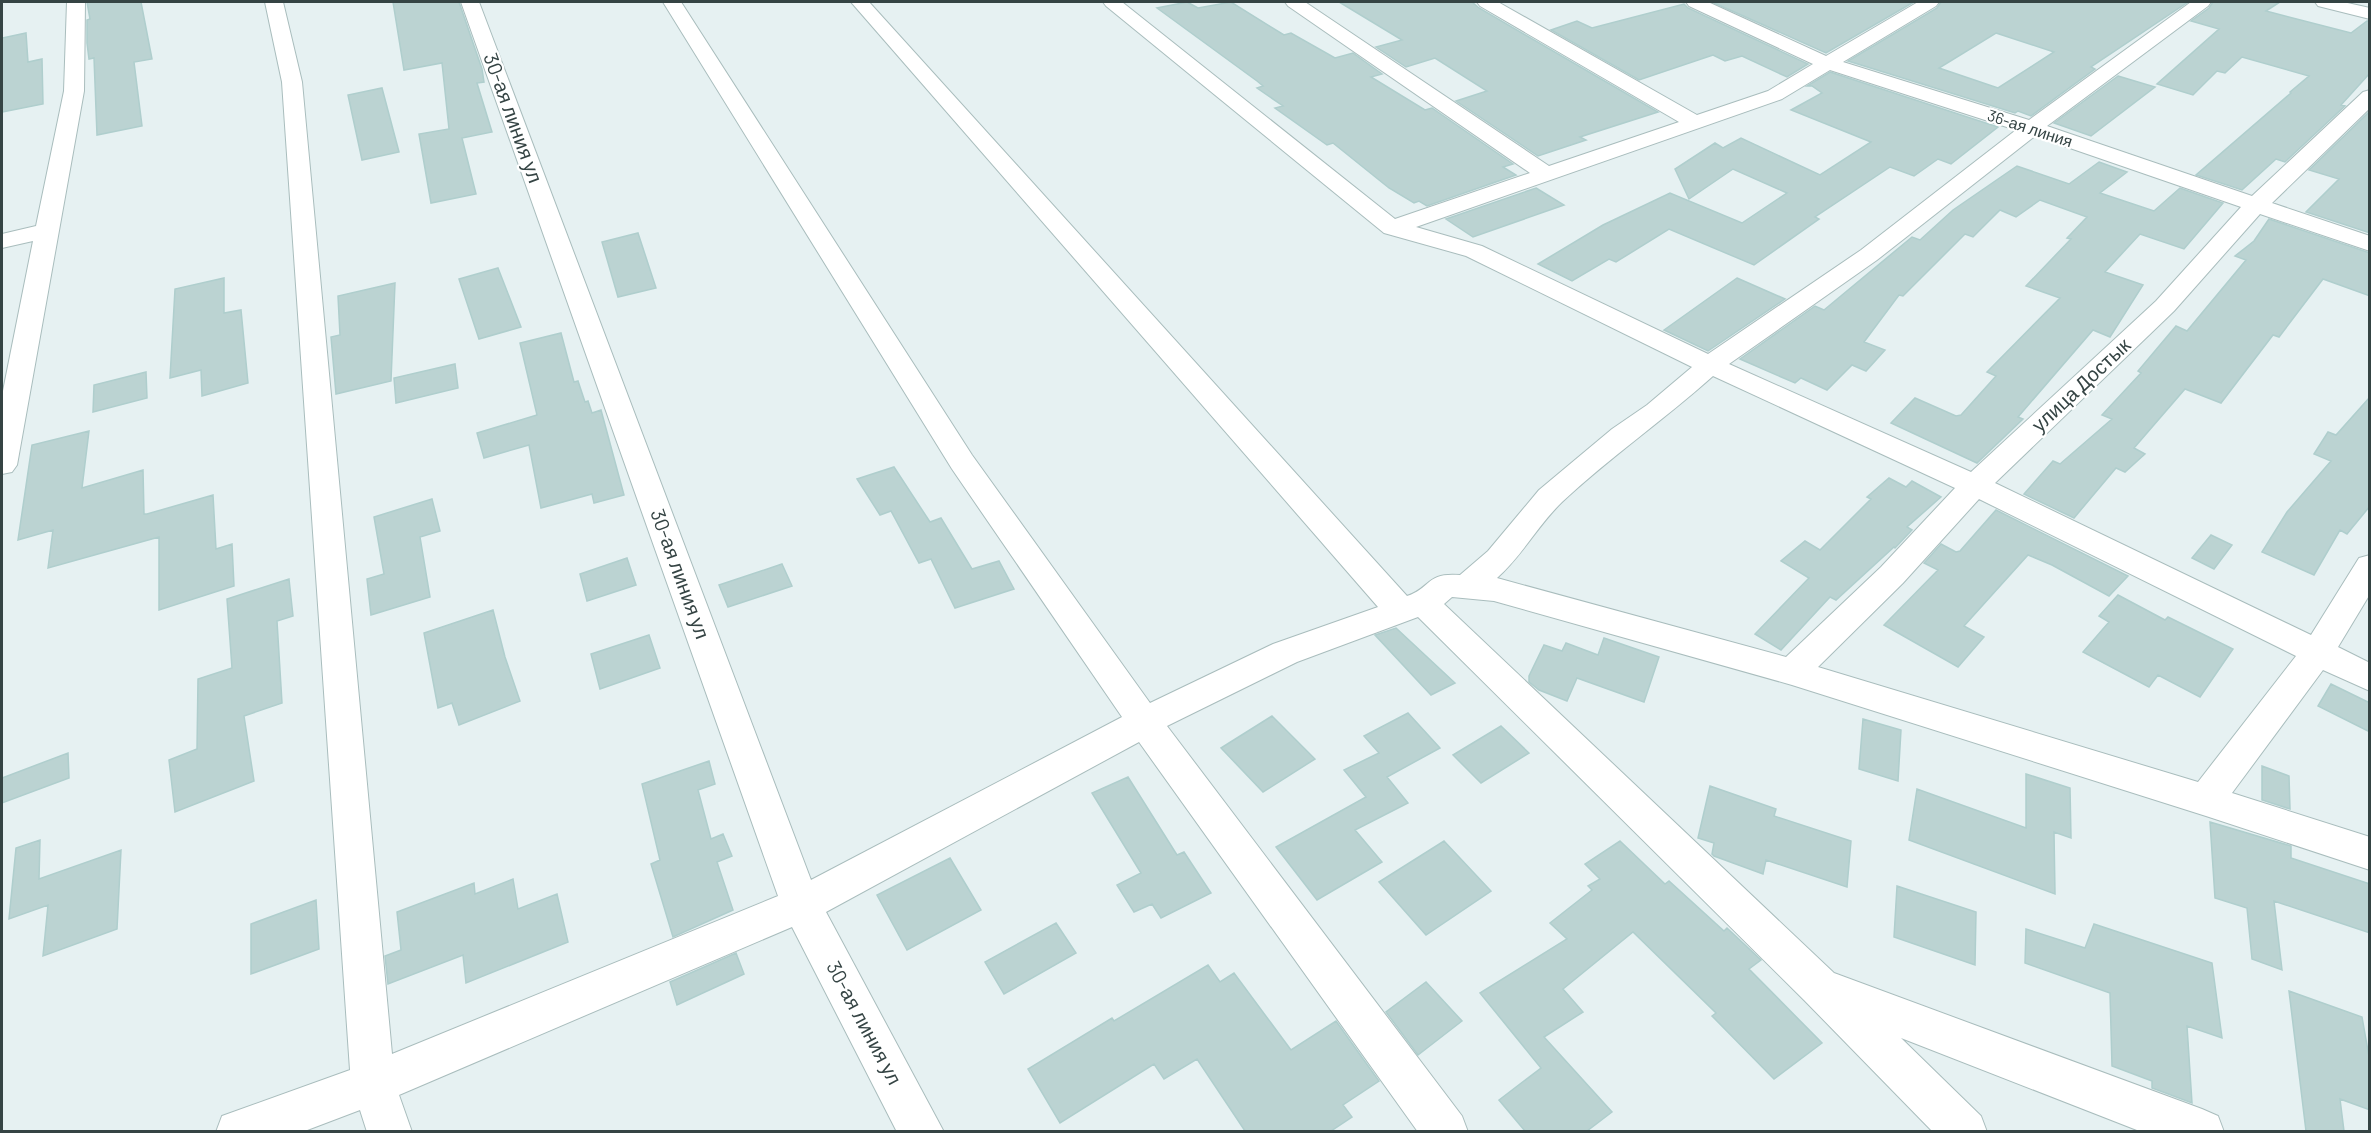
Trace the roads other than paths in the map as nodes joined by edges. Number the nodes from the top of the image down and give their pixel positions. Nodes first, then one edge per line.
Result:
1 (76, 2) edge
2 (274, 2) edge
3 (470, 2) edge
4 (672, 2) edge
5 (860, 2) edge
6 (1112, 2) edge
7 (1294, 2) edge
8 (1486, 2) edge
9 (1695, 2) edge
10 (1930, 2) edge
11 (2202, 2) edge
12 (2324, 2) edge
13 (2370, 14) edge
14 (1826, 63) junction
15 (2370, 96) edge
16 (1696, 123) junction
17 (2032, 128) junction
18 (1546, 174) junction
19 (2256, 206) junction
20 (1392, 228) junction
21 (47, 231) junction
22 (2, 241) edge
23 (2370, 244) edge
24 (1710, 365) junction
25 (2, 465) edge
26 (1975, 485) junction
27 (2370, 566) edge
28 (1466, 586) junction
29 (1412, 607) junction
30 (2318, 652) junction
31 (1792, 672) junction
32 (2370, 678) edge
33 (1144, 722) junction
34 (2206, 800) junction
35 (2370, 854) edge
36 (801, 905) junction
37 (1819, 986) junction
38 (374, 1084) junction
39 (238, 1131) edge
40 (390, 1131) edge
41 (922, 1131) edge
42 (1446, 1131) edge
43 (1965, 1131) edge
44 (2202, 1131) edge

1 - 21 street
2 - 38 street
3 - 36 street, 30-ая линия ул
4 - 33 street
5 - 29 street
6 - 20 street
7 - 18 street
8 - 16 street
9 - 14 street, 36-ая линия
10 - 14 street
11 - 17 street
12 - 13 street
14 - 16 street
14 - 17 street, 36-ая линия
15 - 19 street, улица Достык
16 - 18 street
17 - 19 street, 36-ая линия
17 - 24 street
18 - 20 street
19 - 23 street, 36-ая линия
19 - 26 street, улица Достык
20 - 24 street
21 - 22 street
21 - 25 street
24 - 26 street
24 - 28 street
26 - 30 street
26 - 31 street, улица Достык
27 - 30 street
28 - 29 street
28 - 31 street
29 - 33 street
29 - 37 street
30 - 32 street
30 - 34 street
31 - 34 street
33 - 36 street
33 - 42 street
34 - 35 street
36 - 38 street
36 - 41 street, 30-ая линия ул
37 - 43 street
37 - 44 street
38 - 39 street
38 - 40 street

